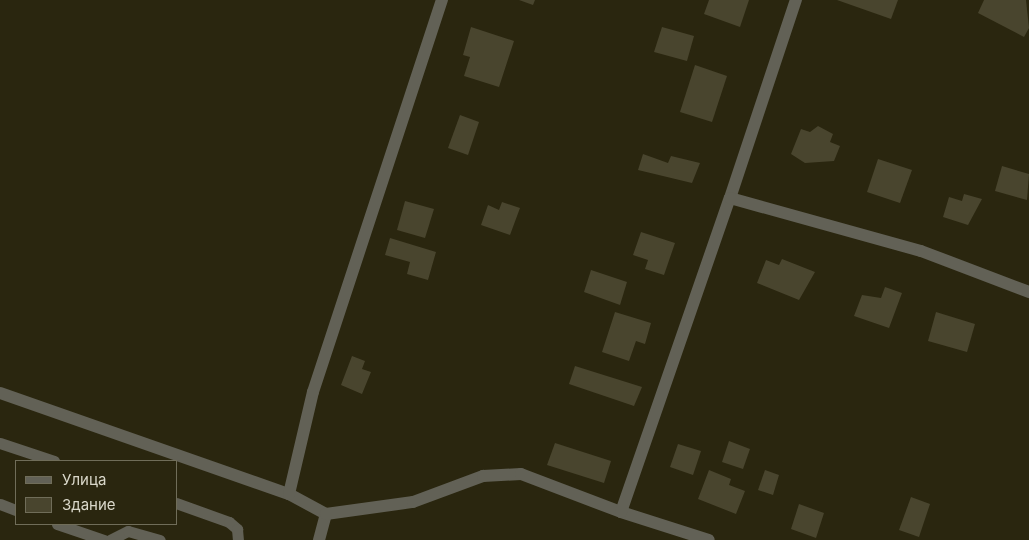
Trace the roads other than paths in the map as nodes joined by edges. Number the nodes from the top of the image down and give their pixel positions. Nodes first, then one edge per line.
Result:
1 (442, 0) edge
2 (796, 0) edge
3 (730, 198) junction
4 (1029, 292) edge
5 (0, 393) edge
6 (0, 442) edge
7 (51, 460) edge
8 (289, 494) junction
9 (0, 504) edge
10 (178, 505) edge
11 (15, 510) edge
12 (621, 512) junction
13 (326, 514) junction
14 (60, 525) edge
15 (104, 540) edge
16 (110, 540) edge
17 (160, 540) edge
18 (238, 540) edge
19 (319, 540) edge
20 (709, 540) edge

1 - 8 street
2 - 3 street
3 - 4 street
3 - 12 street
5 - 8 street
6 - 7 lane
8 - 13 street
9 - 11 lane
10 - 18 lane
12 - 13 street
12 - 20 street
13 - 19 street
14 - 15 lane
16 - 17 lane

